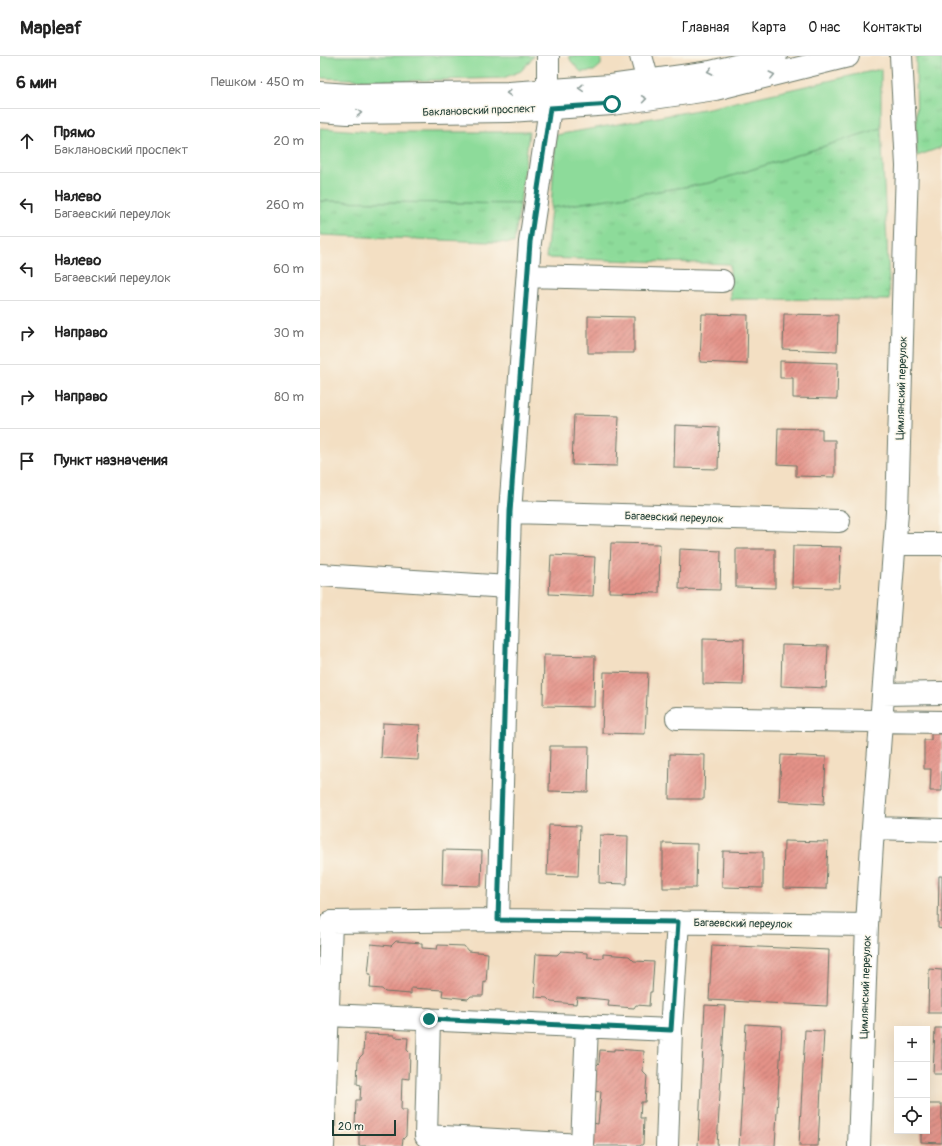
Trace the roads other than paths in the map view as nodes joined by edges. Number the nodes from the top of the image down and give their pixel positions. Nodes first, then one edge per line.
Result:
1 (548, 56) edge
2 (641, 56) edge
3 (776, 56) edge
4 (848, 56) edge
5 (901, 56) edge
6 (648, 81) junction
7 (320, 93) edge
8 (549, 99) junction
9 (320, 111) edge
10 (528, 276) junction
11 (722, 281) dead end
12 (510, 512) junction
13 (839, 521) dead end
14 (895, 544) junction
15 (942, 544) edge
16 (320, 575) edge
17 (508, 587) junction
18 (942, 693) edge
19 (884, 694) junction
20 (677, 718) dead end
21 (881, 720) junction
22 (942, 722) edge
23 (873, 828) junction
24 (942, 830) edge
25 (498, 920) junction
26 (678, 922) junction
27 (867, 925) junction
28 (328, 1015) junction
29 (429, 1019) junction
30 (587, 1026) junction
31 (671, 1030) junction
32 (323, 1146) edge
33 (667, 1146) edge
34 (859, 1146) edge

1 - 8 street
2 - 6 street
3 -> 6 street, Баклановский проспект
8 -> 4 street, Баклановский проспект
5 - 14 street, Цимлянский переулок
6 -> 8 street, Баклановский проспект
8 -> 7 street, Баклановский проспект
9 -> 8 street, Баклановский проспект
8 - 10 street
10 - 11 street
10 - 12 street
12 - 13 street, Багаевский переулок
12 - 17 street
14 - 15 street
14 - 19 street, Цимлянский переулок
16 - 17 street
17 - 25 street
18 - 19 street
19 - 21 street, Цимлянский переулок
20 - 21 street
21 - 22 street
21 - 23 street, Цимлянский переулок
23 - 24 street
23 - 27 street, Цимлянский переулок
25 - 26 street, Багаевский переулок
25 - 28 street, Багаевский переулок
26 - 27 street, Багаевский переулок
26 - 31 street
27 - 34 street, Цимлянский переулок
28 - 29 street
28 - 32 street
29 - 30 street
29 - 30 street
30 - 31 street
31 - 33 street

